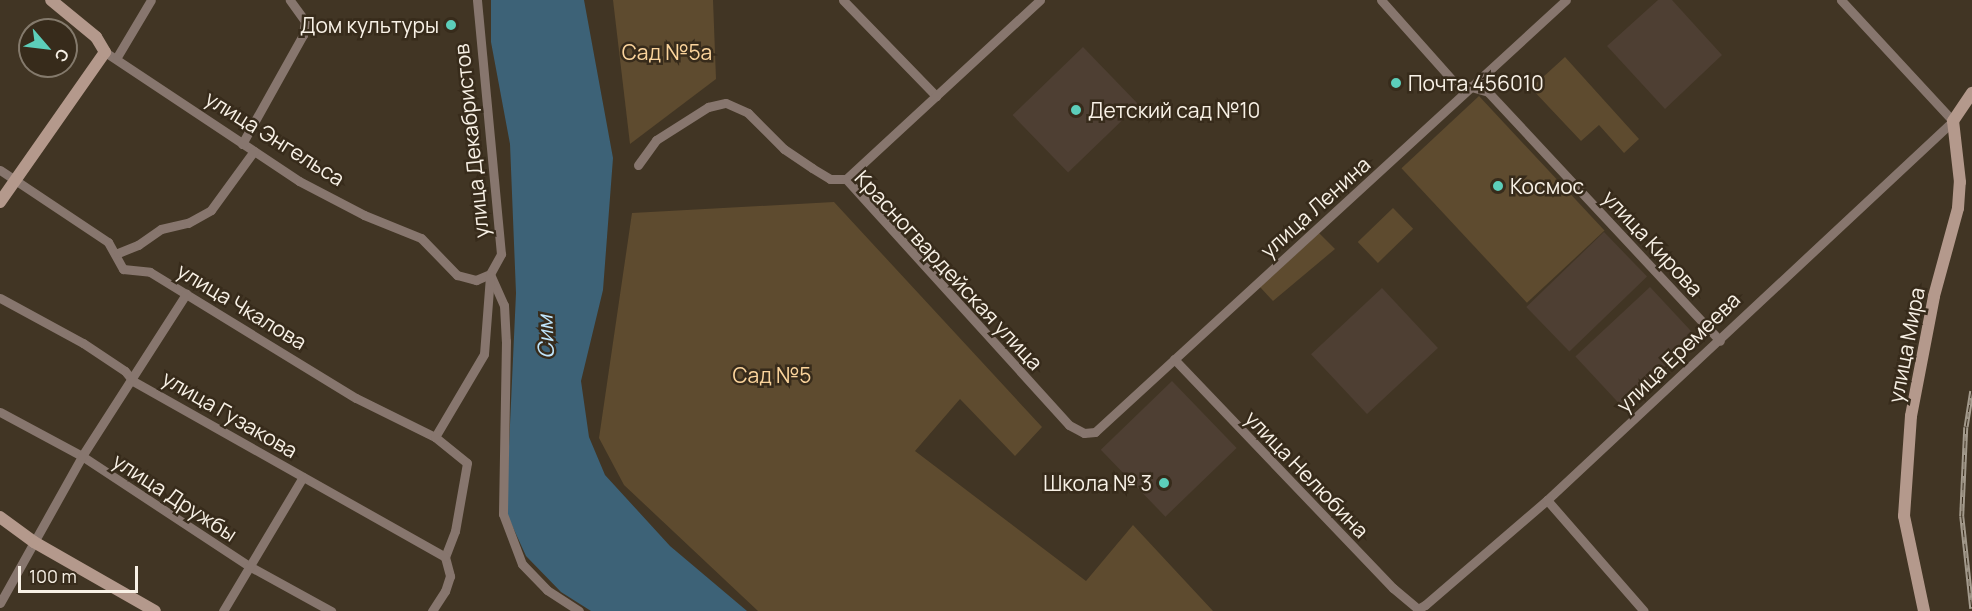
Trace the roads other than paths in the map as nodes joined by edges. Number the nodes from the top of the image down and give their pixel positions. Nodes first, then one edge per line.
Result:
1 (51, 0) edge
2 (151, 0) edge
3 (290, 0) edge
4 (477, 0) edge
5 (843, 0) edge
6 (1040, 0) edge
7 (1381, 0) edge
8 (1566, 0) edge
9 (1841, 0) edge
10 (111, 54) junction
11 (1473, 86) junction
12 (1972, 93) edge
13 (936, 96) junction
14 (1953, 121) junction
15 (242, 144) junction
16 (254, 151) junction
17 (638, 165) dead end
18 (0, 170) edge
19 (846, 179) junction
20 (15, 181) junction
21 (0, 201) edge
22 (118, 253) junction
23 (490, 274) junction
24 (186, 294) junction
25 (0, 298) edge
26 (1720, 341) junction
27 (1174, 359) junction
28 (133, 381) junction
29 (0, 412) edge
30 (1084, 434) joint
31 (435, 437) junction
32 (82, 456) junction
33 (303, 477) junction
34 (1547, 500) junction
35 (0, 517) edge
36 (34, 542) junction
37 (445, 557) junction
38 (249, 566) junction
39 (0, 603) edge
40 (1421, 608) edge
41 (154, 611) edge
42 (223, 611) edge
43 (332, 611) edge
44 (432, 611) edge
45 (579, 611) edge
46 (1644, 611) edge
47 (1924, 611) edge

1 - 10 street, улица Энгельса
2 - 10 street
3 - 15 street
4 - 23 street, улица Декабристов
5 - 13 street
6 - 13 street
7 - 11 street, улица Кирова
8 - 11 street, улица Ленина
9 - 14 street
10 - 15 street, улица Энгельса
10 - 20 street
11 - 26 street, улица Кирова
11 - 27 street, улица Ленина
12 - 14 street
13 - 19 street
14 - 26 street, улица Еремеева
14 - 47 street, улица Мира
15 - 16 street, улица Энгельса
16 - 22 street
16 - 23 street, улица Энгельса
17 - 19 street, Красногвардейская улица
18 - 20 street, улица Чкалова
19 - 30 street, Красногвардейская улица
20 - 21 street
20 - 22 street, улица Чкалова
22 - 24 street, улица Чкалова
23 - 31 street, улица Декабристов
23 - 45 street
24 - 28 street
24 - 31 street, улица Чкалова
25 - 28 street, улица Гузакова
26 - 34 street, улица Еремеева
27 - 30 street, улица Ленина
27 - 40 street, улица Нелюбина
28 - 32 street
28 - 33 street, улица Гузакова
29 - 32 street, улица Дружбы
31 - 37 street, улица Чкалова
32 - 36 street
32 - 38 street, улица Дружбы
33 - 37 street, улица Гузакова
33 - 38 street
34 - 40 street, улица Еремеева
34 - 46 street
35 - 36 street
36 - 39 street
36 - 41 street
37 - 44 street
38 - 42 street
38 - 43 street, улица Дружбы

